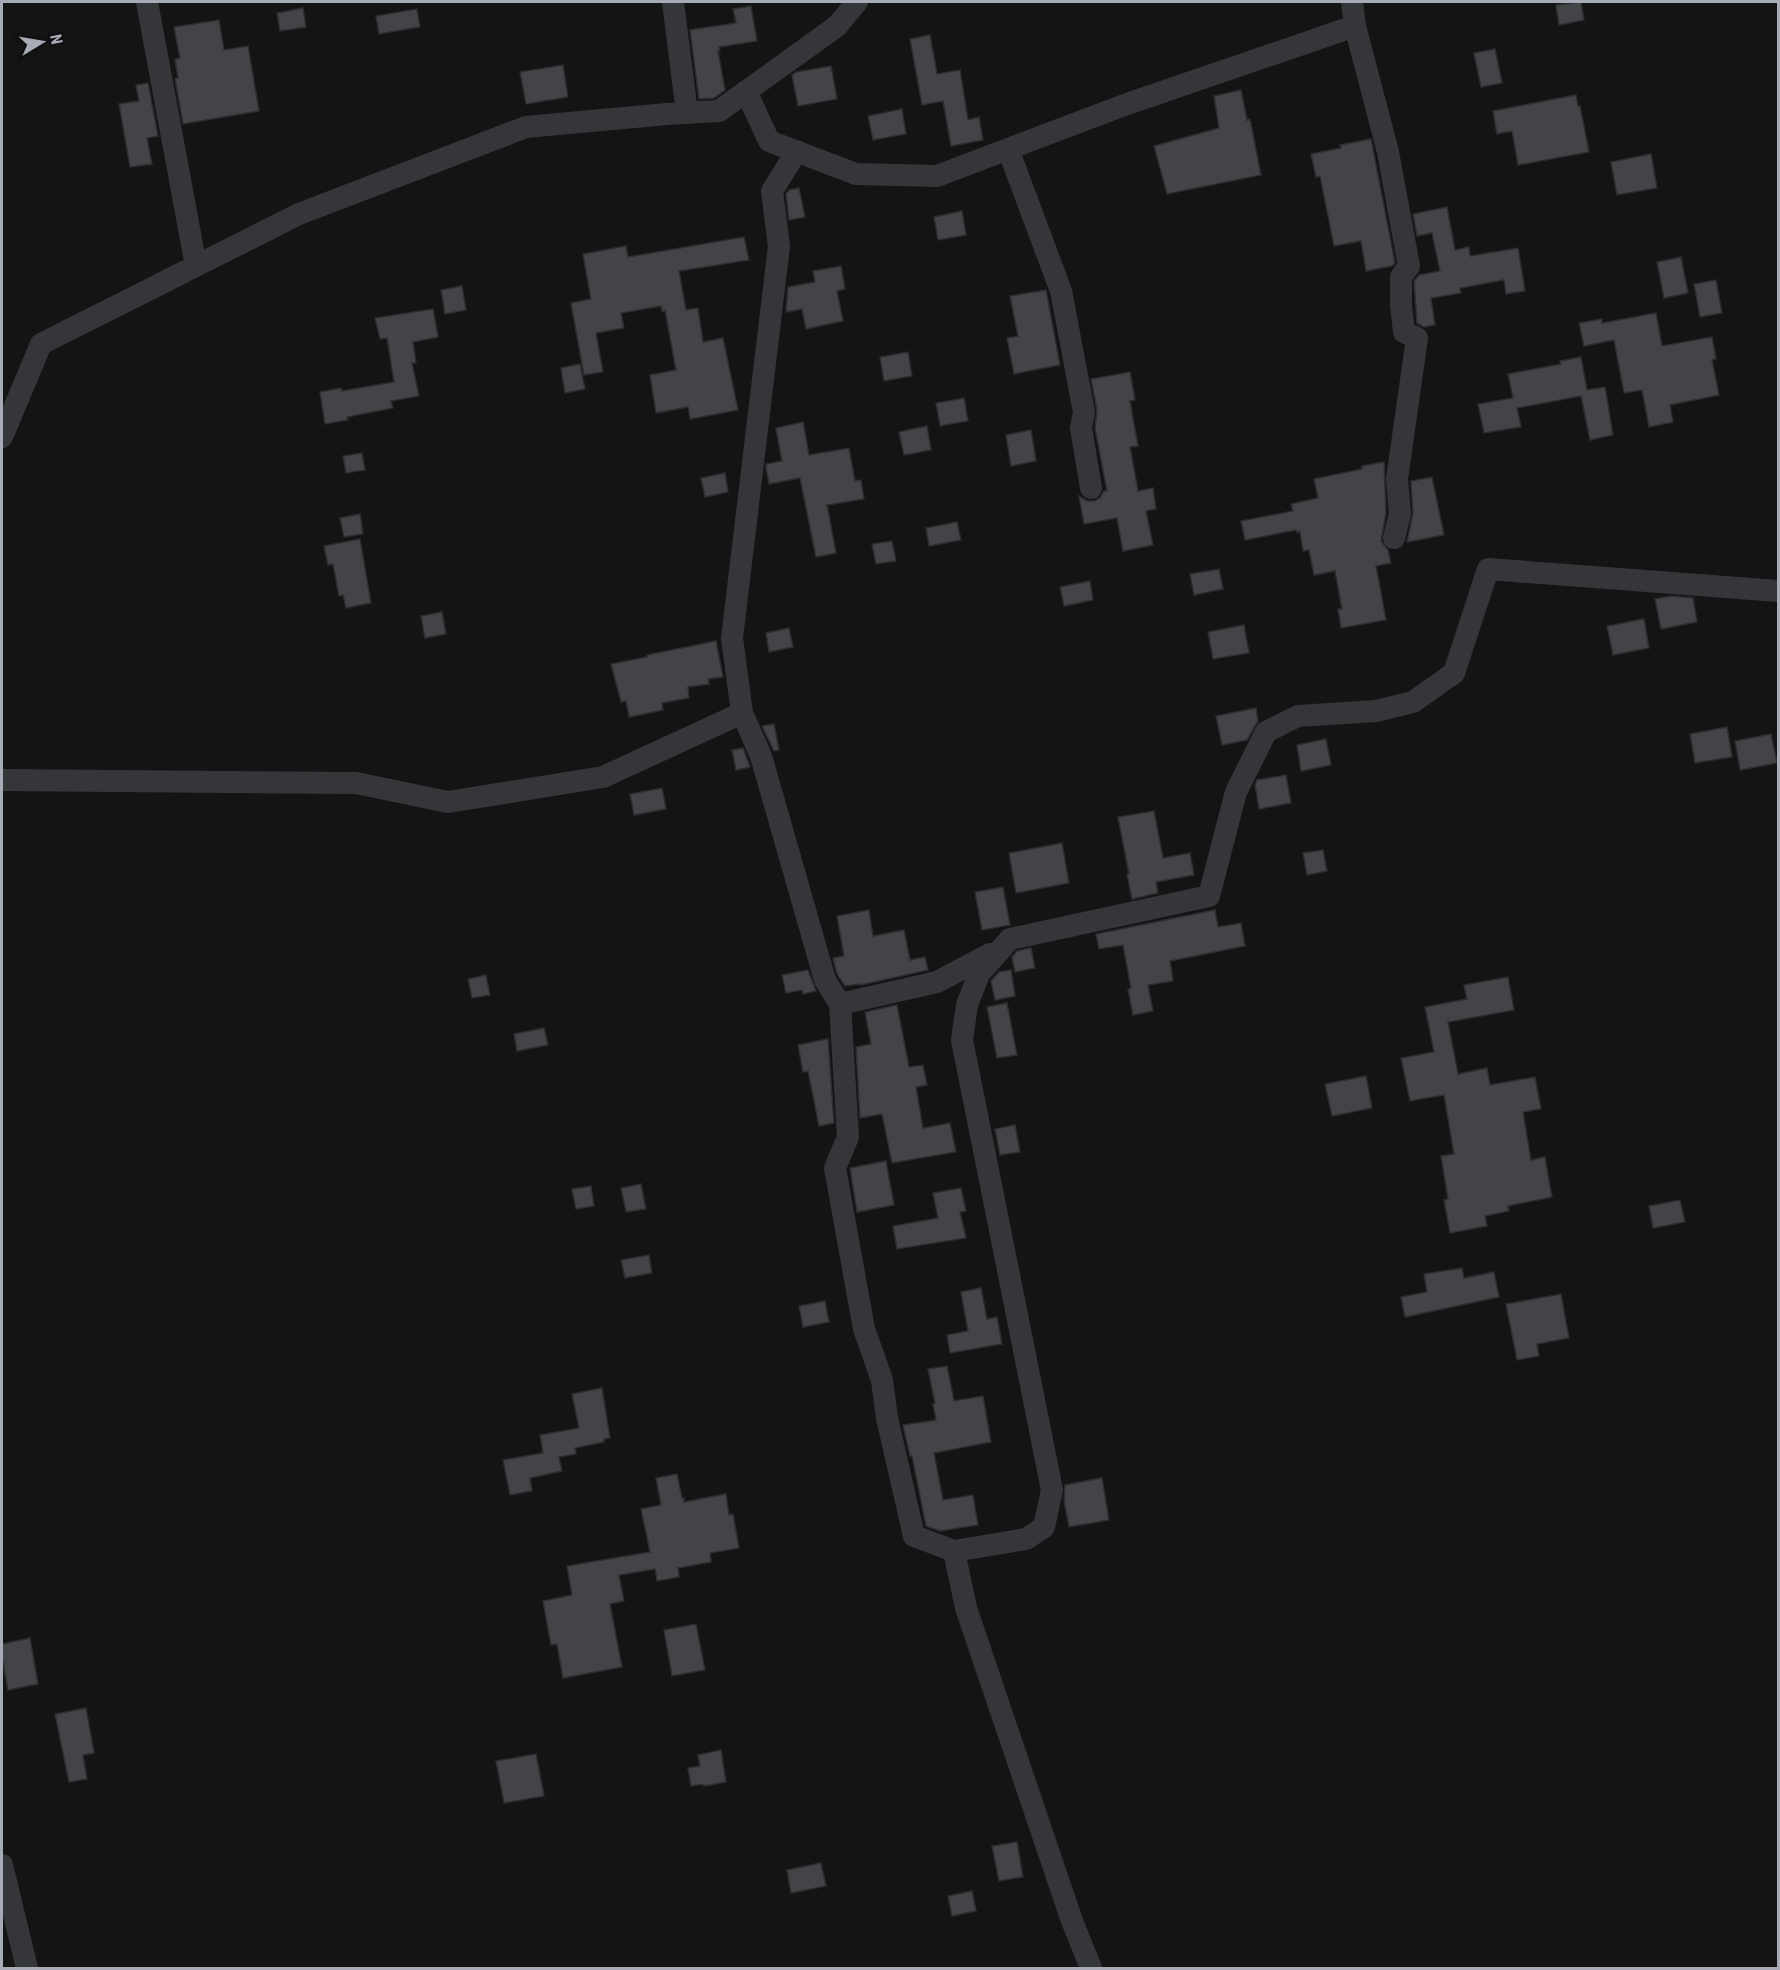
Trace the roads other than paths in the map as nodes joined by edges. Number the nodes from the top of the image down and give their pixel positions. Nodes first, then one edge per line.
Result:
1 (147, 2) edge
2 (673, 2) edge
3 (857, 2) edge
4 (1352, 2) edge
5 (1355, 26) junction
6 (746, 91) junction
7 (687, 112) junction
8 (1008, 149) junction
9 (797, 151) junction
10 (196, 266) junction
11 (2, 437) edge
12 (1091, 488) dead end
13 (1394, 538) dead end
14 (1779, 591) edge
15 (742, 713) junction
16 (2, 780) edge
17 (999, 949) junction
18 (840, 1004) junction
19 (954, 1551) junction
20 (2, 1865) edge
21 (27, 1968) edge
22 (1090, 1968) edge

1 - 10 street
2 - 7 street
3 - 6 street
4 - 5 street
5 - 8 street
5 - 13 street
6 - 7 street
6 - 9 street
7 - 10 street
8 - 9 street
8 - 12 street
9 - 15 street
10 - 11 street
14 - 17 street
15 - 16 street
15 - 18 street
17 - 18 street
17 - 19 street
18 - 19 street
19 - 22 street
20 - 21 street

